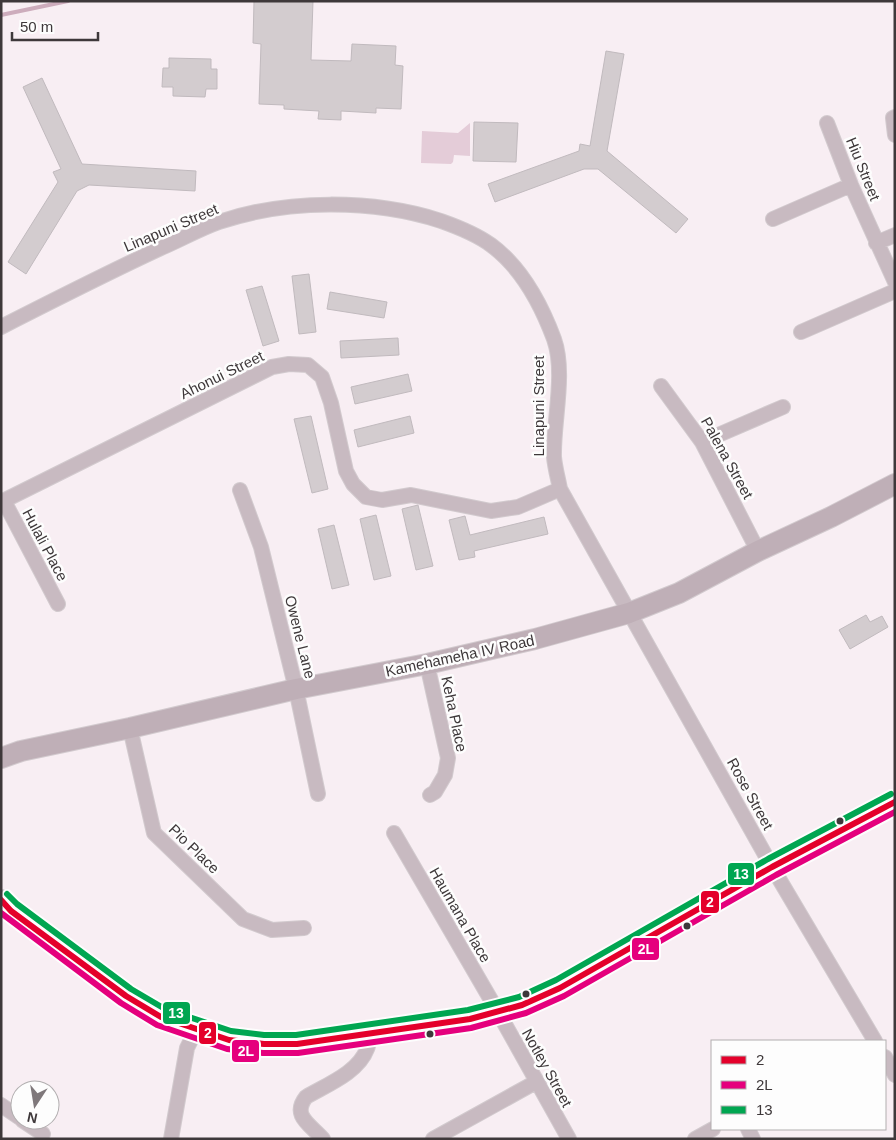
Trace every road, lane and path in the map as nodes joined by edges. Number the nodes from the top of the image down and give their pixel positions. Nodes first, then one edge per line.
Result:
1 (895, 117) edge
2 (828, 123) dead end
3 (895, 135) edge
4 (851, 185) junction
5 (773, 218) dead end
6 (895, 235) edge
7 (876, 242) junction
8 (895, 282) edge
9 (895, 291) edge
10 (1, 328) edge
11 (801, 332) dead end
12 (661, 386) dead end
13 (783, 407) dead end
14 (702, 442) junction
15 (895, 484) edge
16 (560, 488) junction
17 (240, 490) dead end
18 (2, 501) edge
19 (758, 550) junction
20 (58, 604) dead end
21 (630, 613) junction
22 (427, 664) junction
23 (296, 689) junction
24 (130, 728) junction
25 (1, 758) edge
26 (318, 794) dead end
27 (430, 795) dead end
28 (895, 802) edge
29 (394, 833) dead end
30 (772, 867) junction
31 (1, 900) edge
32 (304, 928) dead end
33 (498, 1012) junction
34 (196, 1030) junction
35 (370, 1033) junction
36 (871, 1040) edge
37 (886, 1059) edge
38 (895, 1074) edge
39 (536, 1082) junction
40 (36, 1130) edge
41 (711, 1130) edge
42 (42, 1134) dead end
43 (170, 1139) edge
44 (322, 1139) edge
45 (433, 1139) edge
46 (568, 1139) edge
47 (695, 1139) edge

1 - 3 street
2 - 4 street, Hiu Street
4 - 5 street
4 - 7 street, Hiu Street
6 - 7 street
7 - 8 street, Hiu Street
9 - 11 street
10 - 16 street, Linapuni Street
12 - 14 street, Palena Street
13 - 14 street
14 - 19 street, Palena Street
15 - 19 main road, Kamehameha IV Road
16 - 18 street, Ahonui Street
16 - 21 street, Linapuni Street
17 - 23 street, Owene Lane
18 - 20 street, Hulali Place
19 - 21 main road, Kamehameha IV Road
21 - 22 main road, Kamehameha IV Road
21 - 30 street, Rose Street
22 - 23 main road, Kamehameha IV Road
22 - 27 street, Keha Place
23 - 24 main road, Kamehameha IV Road
23 - 26 street, Owene Lane
24 - 25 main road, Kamehameha IV Road
24 - 32 street, Pio Place
28 - 30 main road
29 - 33 street, Haumana Place
30 - 33 main road
30 - 36 street, Rose Street
31 - 34 main road
33 - 35 main road
33 - 39 street, Notley Street
34 - 35 main road
34 - 43 street
35 - 44 street
37 - 38 street
39 - 45 street
39 - 46 street, Notley Street
40 - 42 street
41 - 47 street

